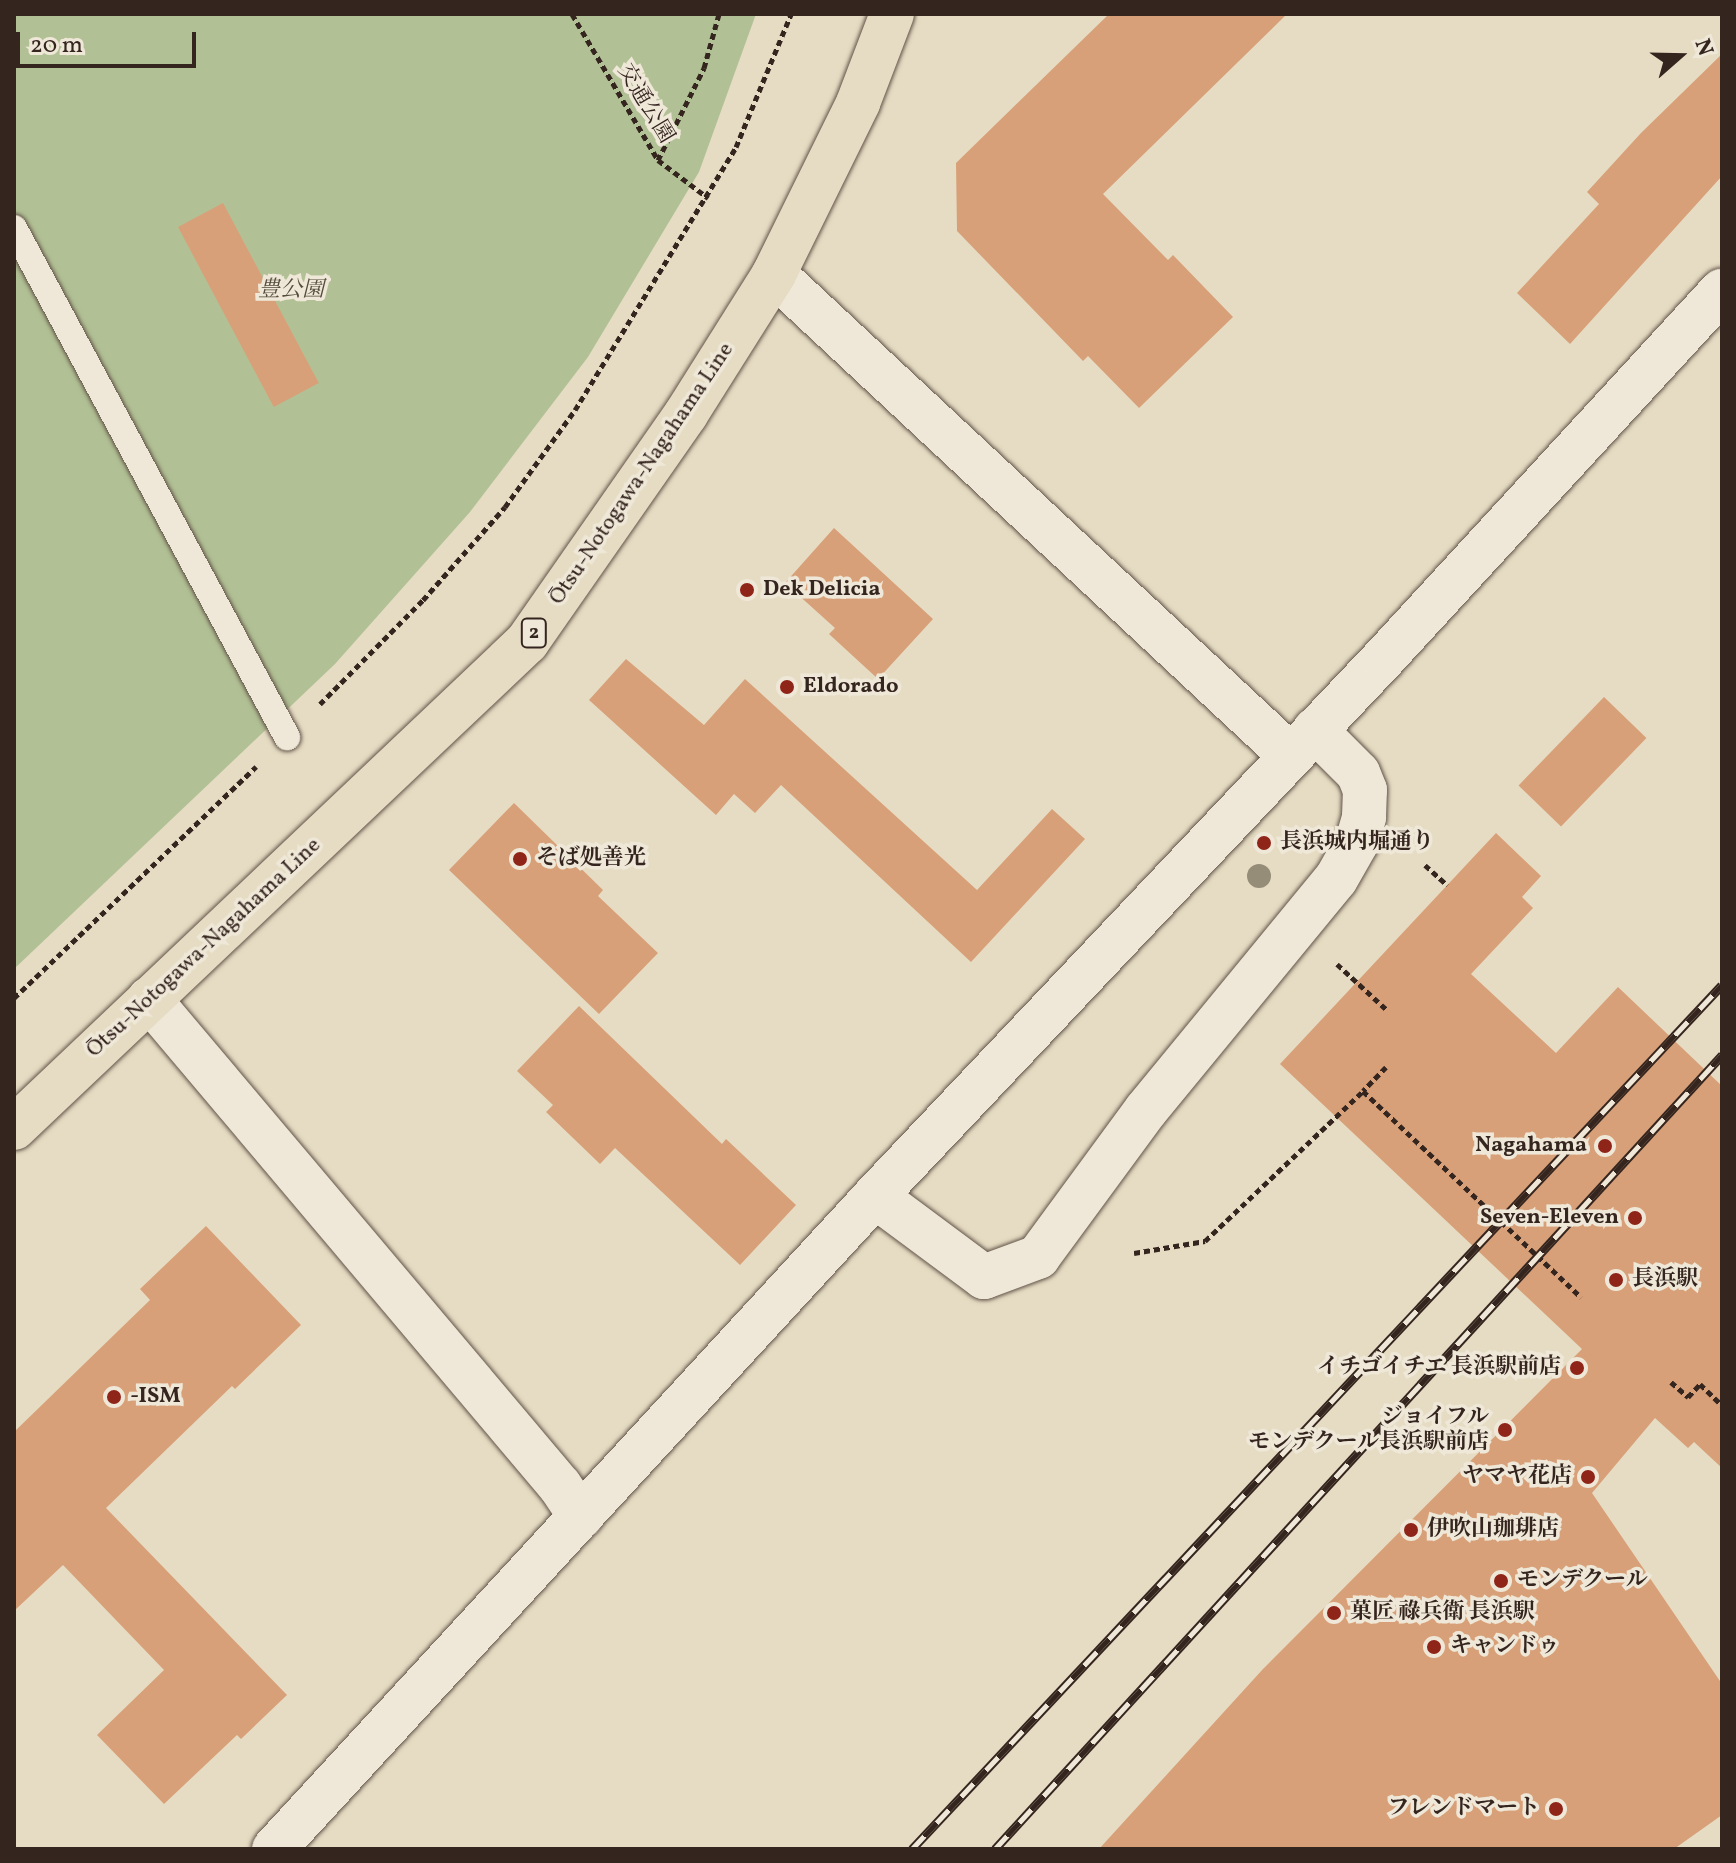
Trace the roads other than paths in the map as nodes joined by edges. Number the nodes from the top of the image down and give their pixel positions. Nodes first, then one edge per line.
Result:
1 (892, 14) edge
2 (14, 228) edge
3 (774, 274) junction
4 (1722, 291) edge
5 (287, 737) road end
6 (1303, 743) junction
7 (149, 999) junction
8 (14, 1128) edge
9 (875, 1196) junction
10 (581, 1517) junction
11 (274, 1849) edge

1 - 3 main road, Ōtsu-Notogawa-Nagahama Line / 2
2 - 5 lane
3 - 6 street
3 - 7 main road, Ōtsu-Notogawa-Nagahama Line / 2
4 - 6 street
6 - 9 street
6 - 9 street
7 - 8 main road, Ōtsu-Notogawa-Nagahama Line / 2
7 - 10 street
9 - 10 street
10 - 11 street

